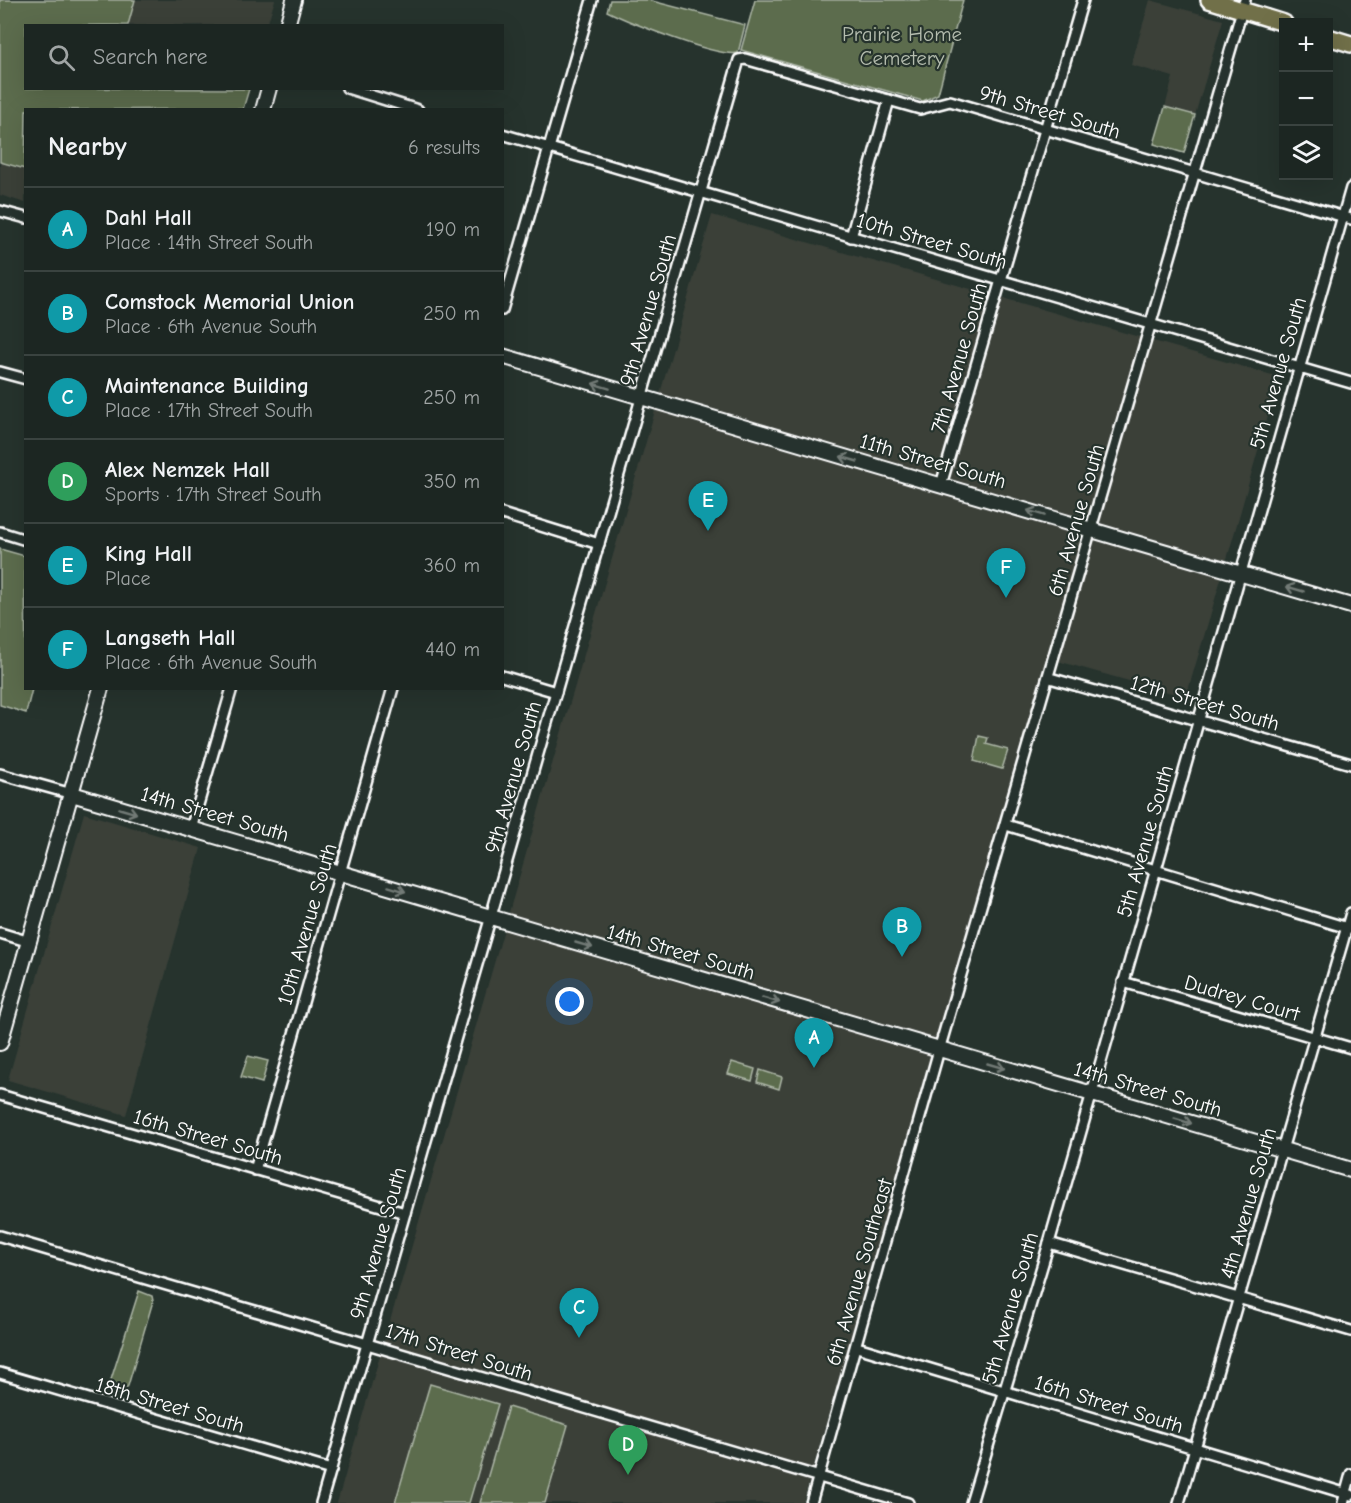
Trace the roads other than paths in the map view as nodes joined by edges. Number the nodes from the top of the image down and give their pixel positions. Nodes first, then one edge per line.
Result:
1 (294, 0) edge
2 (592, 0) edge
3 (1083, 0) edge
4 (1209, 0) edge
5 (1243, 5) edge
6 (1279, 21) edge
7 (288, 24) edge
8 (1333, 38) edge
9 (1351, 44) edge
10 (739, 60) joint
11 (268, 90) edge
12 (353, 90) edge
13 (889, 100) junction
14 (402, 107) edge
15 (264, 108) edge
16 (1045, 128) junction
17 (504, 135) edge
18 (549, 148) junction
19 (1195, 174) junction
20 (1351, 188) edge
21 (701, 192) junction
22 (0, 211) edge
23 (24, 217) edge
24 (1347, 218) edge
25 (851, 237) junction
26 (1000, 280) junction
27 (504, 303) edge
28 (1151, 324) junction
29 (504, 357) edge
30 (1299, 368) junction
31 (0, 372) edge
32 (24, 378) edge
33 (1351, 383) edge
34 (642, 397) junction
35 (940, 485) junction
36 (504, 515) edge
37 (0, 532) edge
38 (1091, 532) junction
39 (24, 539) edge
40 (599, 544) junction
41 (1239, 572) junction
42 (1351, 606) edge
43 (504, 677) edge
44 (1050, 678) junction
45 (100, 690) edge
46 (231, 690) edge
47 (392, 690) edge
48 (556, 692) junction
49 (1199, 720) junction
50 (1351, 764) edge
51 (0, 774) edge
52 (72, 794) junction
53 (1006, 825) junction
54 (191, 829) junction
55 (1156, 870) junction
56 (340, 873) junction
57 (1351, 913) edge
58 (491, 918) junction
59 (1349, 928) edge
60 (0, 933) edge
61 (30, 942) junction
62 (1123, 982) junction
63 (1315, 1038) junction
64 (0, 1043) edge
65 (1351, 1048) edge
66 (939, 1050) junction
67 (1090, 1094) junction
68 (0, 1095) edge
69 (1282, 1150) junction
70 (255, 1170) junction
71 (1351, 1170) edge
72 (405, 1213) junction
73 (0, 1236) edge
74 (1049, 1243) junction
75 (1238, 1300) junction
76 (1351, 1331) edge
77 (368, 1344) junction
78 (856, 1347) junction
79 (0, 1373) edge
80 (1005, 1391) junction
81 (1195, 1449) junction
82 (331, 1470) junction
83 (1351, 1474) edge
84 (819, 1478) junction
85 (1348, 1494) edge
86 (321, 1503) edge
87 (811, 1503) edge
88 (908, 1503) edge
89 (971, 1503) edge
90 (1179, 1503) edge
91 (1343, 1503) edge

1 - 7 street
2 - 18 street
3 - 16 street, 7th Avenue South
4 - 5 main road
5 - 6 main road
5 - 19 street, 6th Avenue South
8 - 9 main road
10 - 13 street, 9th Street South
10 - 21 street, 9th Avenue South
11 - 15 street
12 - 14 street
13 - 16 street, 9th Street South
13 - 25 street
16 - 19 street, 9th Street South
16 - 26 street, 7th Avenue South
17 - 18 street, 10th Street South
18 - 21 street, 10th Street South
18 - 27 street
19 - 24 street, 9th Street South
19 - 28 street, 6th Avenue South
20 - 24 street, 5th Avenue South
21 - 25 street, 10th Street South
21 - 34 street, 9th Avenue South
22 - 23 street
24 - 30 street, 5th Avenue South
25 - 26 street, 10th Street South
26 - 28 street, 10th Street South
26 - 35 street, 7th Avenue South
28 - 30 street, 10th Street South
28 - 38 street, 6th Avenue South
34 -> 29 street, 11th Street South
30 - 33 street, 10th Street South
30 - 41 street, 5th Avenue South
31 - 32 street
35 -> 34 street, 11th Street South
34 - 40 street, 9th Avenue South
38 -> 35 street, 11th Street South
36 - 40 street
37 - 39 street
38 - 41 street, 11th Street South
38 - 44 street, 6th Avenue South
40 - 48 street, 9th Avenue South
42 -> 41 street, 11th Street South
41 - 49 street, 5th Avenue South
43 - 48 street
44 - 49 street, 12th Street South
44 - 53 street, 6th Avenue South
45 - 52 street
46 - 54 street
47 - 56 street, 10th Avenue South
48 - 58 street, 9th Avenue South
49 - 50 street, 12th Street South
49 - 55 street, 5th Avenue South
51 - 52 street, 14th Street South
52 -> 54 street, 14th Street South
52 - 61 street
53 - 55 street
53 - 66 street, 6th Avenue South
54 - 56 street, 14th Street South
55 - 59 street
55 - 62 street, 5th Avenue South
56 -> 58 street, 14th Street South
56 - 70 street, 10th Avenue South
57 - 59 street, 4th Avenue South
58 -> 66 street, 14th Street South
58 - 72 street, 9th Avenue South
59 - 63 street, 4th Avenue South
60 - 61 street
61 - 64 street
62 - 63 street, Dudrey Court
62 - 67 street, 5th Avenue South
63 - 65 street, Dudrey Court
63 - 69 street, 4th Avenue South
66 -> 67 street, 14th Street South
66 - 78 street, 6th Avenue Southeast
67 -> 69 street, 14th Street South
67 - 74 street, 5th Avenue South
68 - 70 street, 16th Street South
69 - 71 street, 14th Street South
69 - 75 street, 4th Avenue South
70 - 72 street, 16th Street South
72 - 77 street, 9th Avenue South
73 - 77 street, 17th Street South
74 - 75 street
74 - 80 street, 5th Avenue South
75 - 76 street
75 - 81 street, 4th Avenue South
77 - 82 street, 9th Avenue South
77 - 84 street, 17th Street South
78 - 80 street, 16th Street South
78 - 84 street, 6th Avenue Southeast
79 - 82 street, 18th Street South
80 - 81 street, 16th Street South
80 - 89 street, 5th Avenue South
81 - 85 street, 16th Street South
81 - 90 street, 4th Avenue South
82 - 86 street, 9th Avenue South
83 - 85 street
84 - 87 street, 6th Avenue Southeast
84 - 88 street, 17th Street South
85 - 91 street

